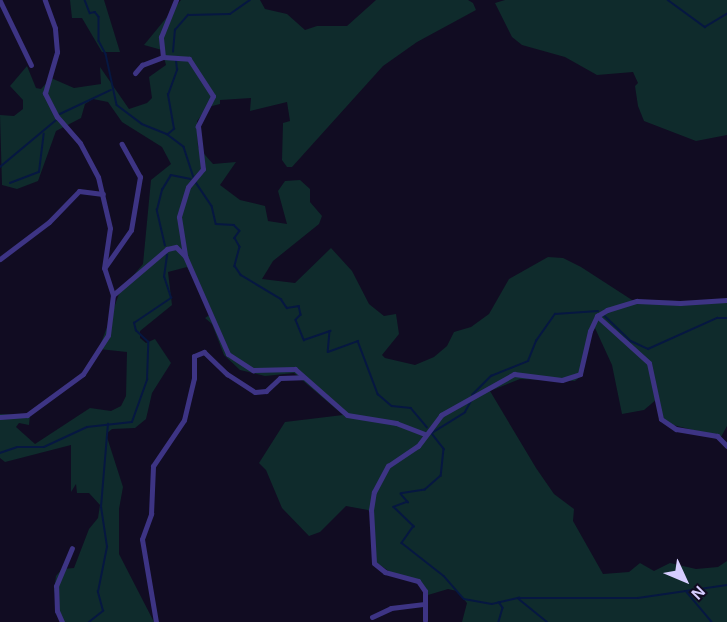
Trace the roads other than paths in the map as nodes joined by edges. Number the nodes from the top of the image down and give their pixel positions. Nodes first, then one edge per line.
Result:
1 (45, 0) edge
2 (176, 0) edge
3 (0, 1) edge
4 (163, 57) junction
5 (31, 65) dead end
6 (135, 74) dead end
7 (122, 144) dead end
8 (103, 194) junction
9 (185, 256) junction
10 (0, 259) edge
11 (104, 268) junction
12 (113, 295) junction
13 (727, 300) edge
14 (597, 316) junction
15 (305, 377) junction
16 (0, 417) edge
17 (424, 434) junction
18 (727, 446) edge
19 (72, 548) dead end
20 (424, 604) junction
21 (372, 617) dead end
22 (425, 621) edge
23 (62, 622) edge
24 (156, 622) edge

1 - 8 street
2 - 4 street
3 - 5 street
4 - 6 street
4 - 9 street
7 - 11 street
8 - 10 street
8 - 11 street
9 - 12 street
9 - 15 street
11 - 12 street
12 - 16 street
13 - 14 street
14 - 17 street
14 - 18 street
15 - 17 street
15 - 24 street
17 - 20 street
19 - 23 street
20 - 21 street
20 - 22 street

